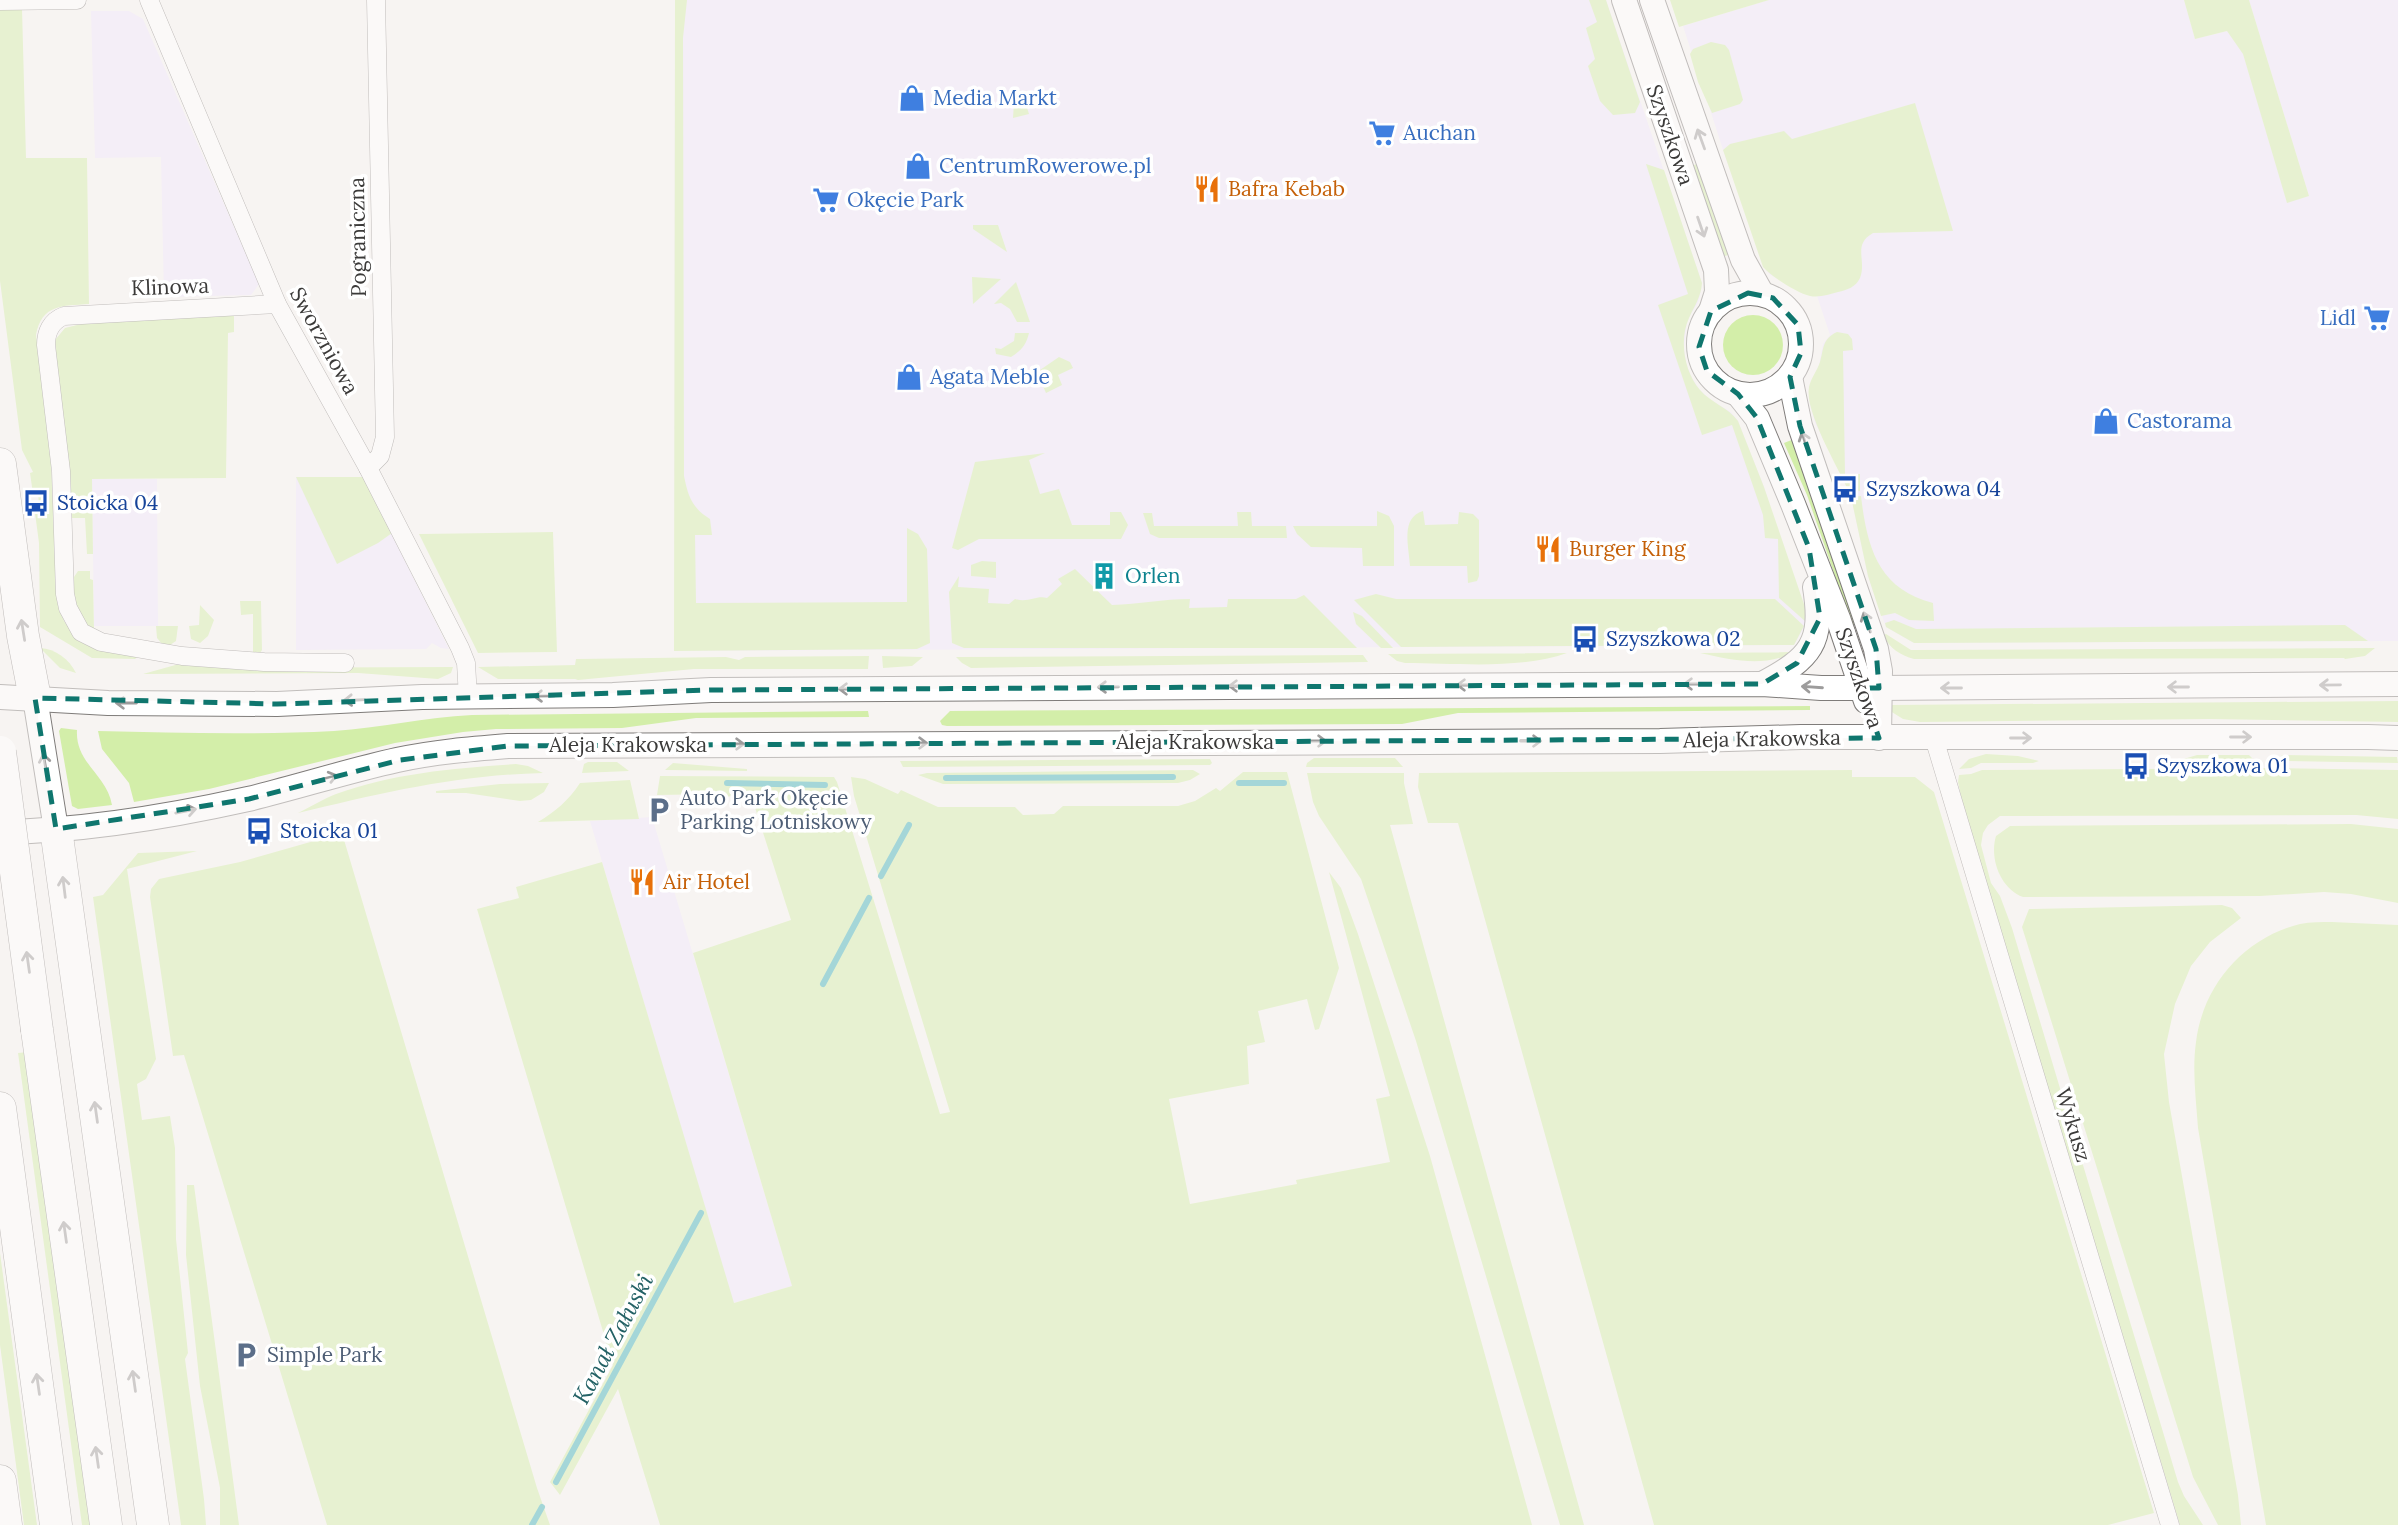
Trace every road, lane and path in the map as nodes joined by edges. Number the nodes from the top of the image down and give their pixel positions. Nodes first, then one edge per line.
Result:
1 (77, 0) edge
2 (149, 0) edge
3 (376, 0) edge
4 (1624, 0) edge
5 (1652, 0) edge
6 (0, 1) edge
7 (1762, 294) junction
8 (277, 304) junction
9 (1711, 311) junction
10 (1790, 377) junction
11 (1738, 394) junction
12 (0, 464) edge
13 (368, 468) junction
14 (1809, 548) junction
15 (345, 663) dead end
16 (1762, 684) junction
17 (2398, 684) edge
18 (1870, 688) junction
19 (0, 696) edge
20 (468, 697) junction
21 (35, 698) junction
22 (1879, 738) junction
23 (1934, 738) junction
24 (2398, 738) edge
25 (0, 752) edge
26 (56, 829) junction
27 (0, 832) edge
28 (0, 1108) edge
29 (0, 1481) edge
30 (6, 1525) edge
31 (56, 1525) edge
32 (106, 1525) edge
33 (153, 1525) edge
34 (2169, 1525) edge

1 - 6 street
2 - 8 street, Sworzniowa
3 - 13 street, Pograniczna
4 -> 9 main road, Szyszkowa
7 -> 5 main road, Szyszkowa
7 - 9 main road
7 - 10 main road
8 - 13 street, Sworzniowa
8 - 15 street, Klinowa
9 - 11 main road
10 - 11 main road
18 -> 10 main road, Szyszkowa
11 - 14 main road, Szyszkowa
21 -> 12 highway
13 - 20 street, Sworzniowa
14 - 16 main road
14 - 18 main road, Szyszkowa
18 -> 16 main road
16 -> 20 main road
17 -> 18 main road
18 - 22 main road, Szyszkowa
19 - 21 main road
20 -> 21 main road
26 -> 21 main road
22 - 23 main road, Aleja Krakowska
26 -> 22 main road, Aleja Krakowska
23 -> 24 main road, Aleja Krakowska
23 - 34 street, Wykusz
32 -> 25 highway, bridge
26 - 27 main road, Aleja Krakowska
33 -> 26 highway
31 -> 28 highway
29 - 30 highway

